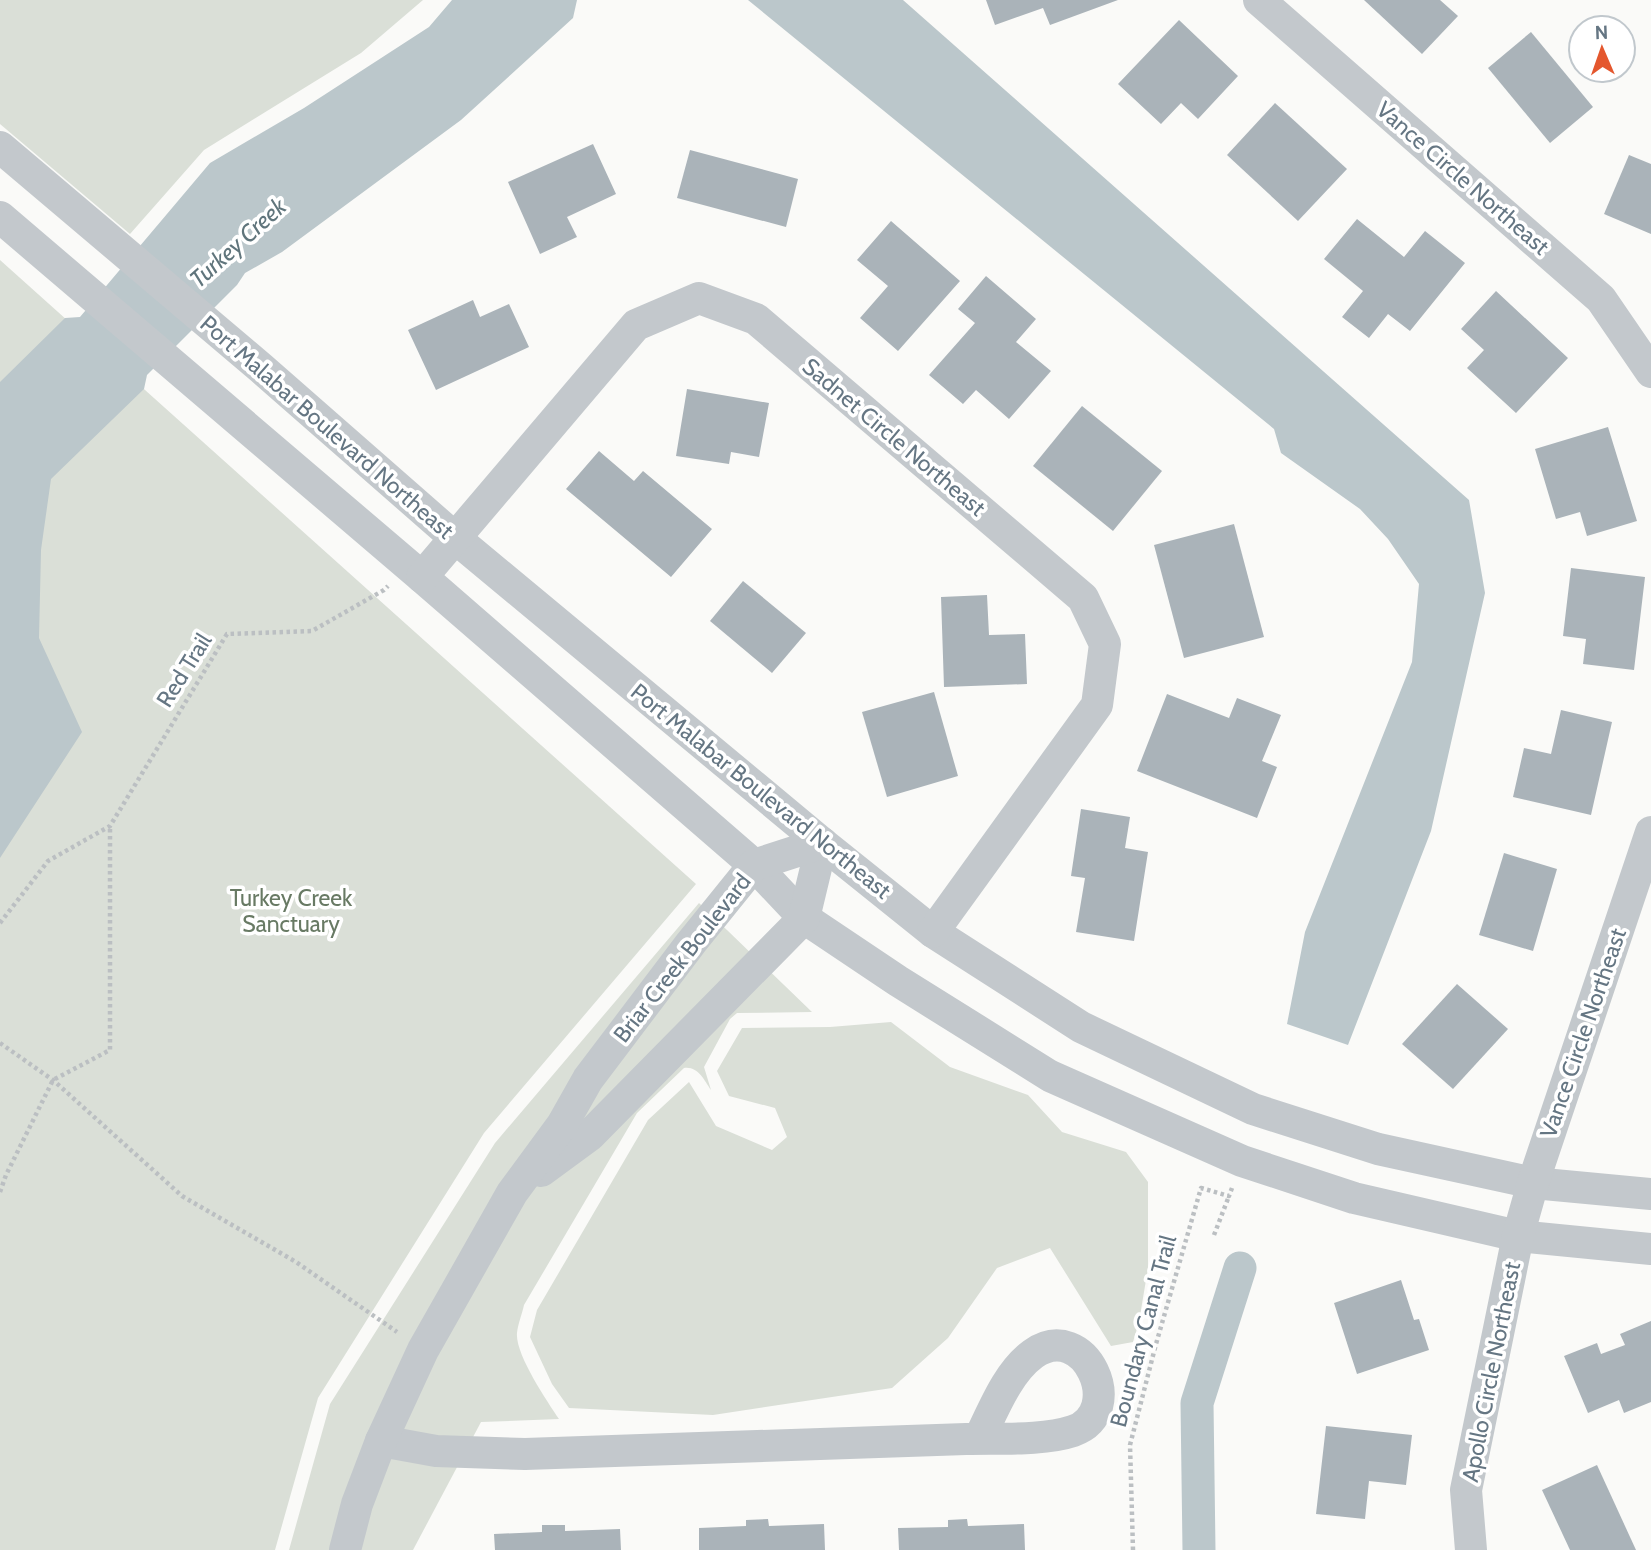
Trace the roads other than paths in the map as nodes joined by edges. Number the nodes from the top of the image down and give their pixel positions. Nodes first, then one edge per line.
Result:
1 (1259, 0) edge
2 (0, 147) edge
3 (0, 217) edge
4 (1651, 372) edge
5 (454, 538) junction
6 (414, 570) junction
7 (1651, 832) edge
8 (822, 843) junction
9 (754, 865) junction
10 (804, 918) junction
11 (933, 932) junction
12 (1533, 1183) junction
13 (512, 1193) junction
14 (1651, 1194) edge
15 (1518, 1236) junction
16 (1651, 1249) edge
17 (979, 1439) dead end
18 (381, 1441) junction
19 (345, 1550) edge
20 (1471, 1550) edge

1 - 4 street, Vance Circle Northeast
2 - 5 street, Port Malabar Boulevard Northeast
3 - 6 street
5 - 6 street, Sadnet Circle Northeast
5 - 8 street, Port Malabar Boulevard Northeast
5 - 11 street, Sadnet Circle Northeast
6 - 9 street
7 - 12 street, Vance Circle Northeast
8 - 9 street, Briar Creek Boulevard
8 - 10 street
8 - 11 street, Port Malabar Boulevard Northeast
9 - 10 street
9 - 13 street, Briar Creek Boulevard
10 - 13 street, Briar Creek Boulevard
10 - 15 street
11 - 12 street, Port Malabar Boulevard Northeast
12 - 14 street, Port Malabar Boulevard Northeast
12 - 15 street, Vance Circle Northeast
13 - 18 street, Briar Creek Boulevard
15 - 16 street
15 - 20 street, Apollo Circle Northeast
17 - 18 street
18 - 19 street, Briar Creek Boulevard

